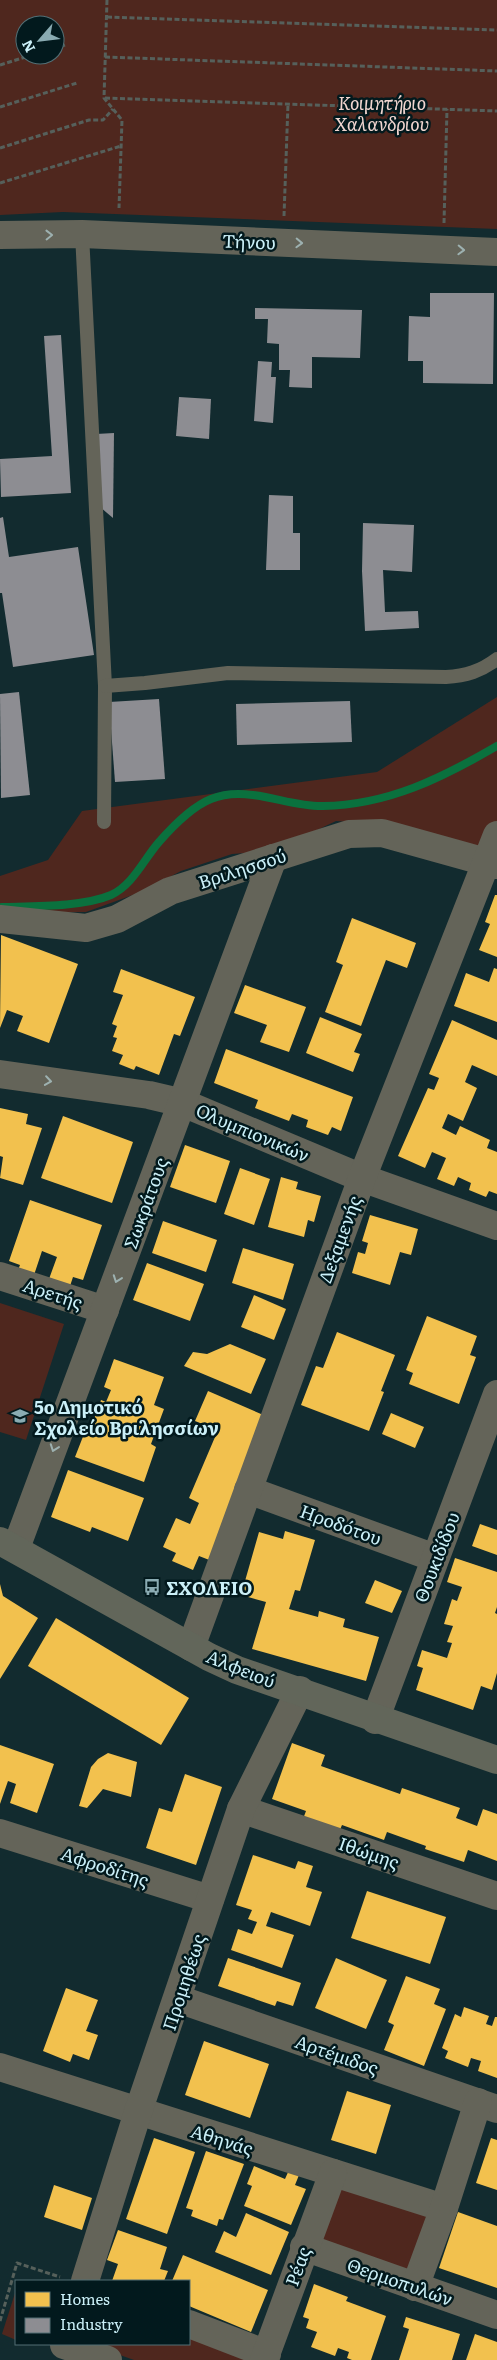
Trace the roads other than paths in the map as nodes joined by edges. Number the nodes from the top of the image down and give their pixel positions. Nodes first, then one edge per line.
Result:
1 (82, 234) junction
2 (0, 236) edge
3 (497, 252) edge
4 (497, 659) edge
5 (105, 686) junction
6 (104, 822) dead end
7 (497, 836) edge
8 (273, 858) junction
9 (492, 863) edge
10 (0, 919) edge
11 (0, 1074) edge
12 (183, 1102) junction
13 (362, 1178) junction
14 (497, 1226) edge
15 (0, 1276) edge
16 (105, 1310) junction
17 (497, 1394) edge
18 (248, 1490) junction
19 (8, 1545) edge
20 (435, 1558) junction
21 (191, 1647) junction
22 (300, 1690) junction
23 (375, 1720) junction
24 (497, 1760) edge
25 (241, 1809) junction
26 (0, 1833) edge
27 (497, 1896) edge
28 (210, 1899) junction
29 (178, 1999) junction
30 (0, 2067) edge
31 (487, 2106) edge
32 (138, 2112) junction
33 (333, 2173) junction
34 (444, 2208) junction
35 (304, 2247) junction
36 (74, 2280) edge
37 (415, 2287) junction
38 (497, 2315) edge
39 (190, 2324) edge
40 (63, 2349) edge
41 (265, 2357) edge
42 (108, 2360) edge

2 -> 1 street, Τήνου
1 -> 3 street, Τήνου
1 - 5 lane
4 - 5 lane
5 - 6 lane
7 - 9 street, Δεξαμενής
8 - 9 street, Βριλησσού
8 - 10 street, Βριλησσού
8 - 12 street, Σωκράτους
9 - 13 street, Δεξαμενής
11 -> 12 street, Ολυμπιονικών
12 - 13 street, Ολυμπιονικών
12 -> 16 street, Σωκράτους
13 - 14 street, Ολυμπιονικών
13 - 18 street, Δεξαμενής
15 - 16 street, Αρετής
16 -> 19 street, Σωκράτους
17 - 20 street, Θουκιδίδου
18 - 20 street, Ηροδότου
18 - 21 street, Δεξαμενής
19 - 21 street, Αλφειού
20 - 23 street, Θουκιδίδου
21 - 22 street, Αλφειού
22 - 23 street, Αλφειού
22 - 25 street, Προμηθέως
23 - 24 street, Αλφειού
25 - 27 street, Ιθώμης
25 - 28 street, Προμηθέως
26 - 28 street, Αφροδίτης
28 - 29 street, Προμηθέως
29 - 31 street, Αρτέμιδος
29 - 32 street, Προμηθέως
30 - 32 street, Αθηνάς
31 - 34 street
32 - 33 street, Αθηνάς
32 - 36 street, Προμηθέως
33 - 34 street, Αθηνάς
33 - 35 street, Ρέας
34 - 37 street
35 - 37 street, Θερμοπυλών
35 - 41 street, Ρέας
37 - 38 street, Θερμοπυλών
39 - 41 street
40 - 42 street

